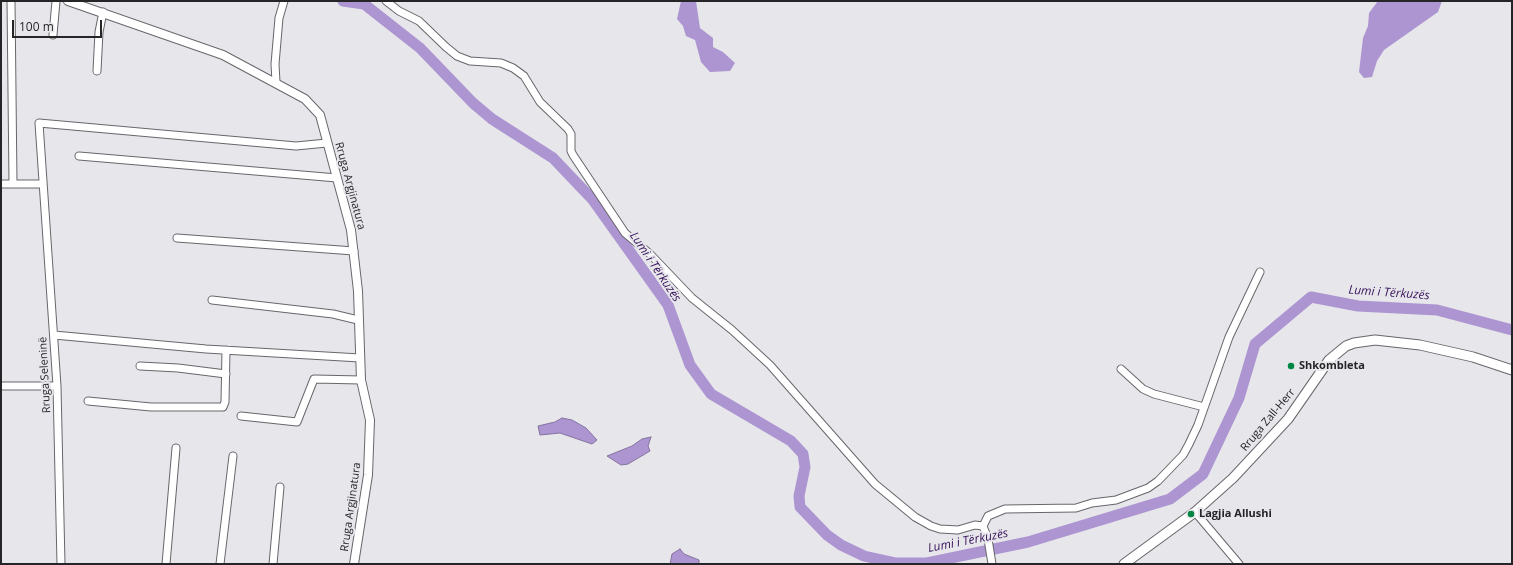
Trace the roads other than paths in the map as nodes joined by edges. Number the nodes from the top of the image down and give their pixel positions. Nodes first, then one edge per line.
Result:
1 (12, 1) edge
2 (56, 1) edge
3 (68, 1) edge
4 (284, 1) edge
5 (386, 1) edge
6 (103, 12) junction
7 (53, 35) dead end
8 (97, 71) dead end
9 (276, 82) junction
10 (327, 143) junction
11 (79, 156) dead end
12 (337, 178) junction
13 (1, 184) edge
14 (13, 184) junction
15 (42, 184) junction
16 (177, 238) dead end
17 (354, 251) junction
18 (1260, 272) dead end
19 (212, 300) dead end
20 (358, 320) junction
21 (54, 335) junction
22 (226, 350) junction
23 (360, 358) junction
24 (140, 366) dead end
25 (1121, 369) dead end
26 (1512, 370) edge
27 (226, 374) junction
28 (361, 380) junction
29 (1, 386) edge
30 (57, 386) junction
31 (88, 401) dead end
32 (1204, 407) junction
33 (241, 416) dead end
34 (176, 448) dead end
35 (233, 456) dead end
36 (280, 487) dead end
37 (1195, 512) junction
38 (983, 526) junction
39 (991, 562) edge
40 (1129, 563) edge
41 (61, 564) edge
42 (166, 564) edge
43 (220, 564) edge
44 (273, 564) edge
45 (354, 564) edge
46 (1239, 564) edge

1 - 14 street
2 - 7 street
3 - 6 street, Rruga Argjinatura
4 - 9 street
5 - 38 street
6 - 8 street
6 - 9 street, Rruga Argjinatura
9 - 10 street, Rruga Argjinatura
10 - 12 street, Rruga Argjinatura
10 - 15 street, Rruga Seleninë
11 - 12 street
12 - 17 street, Rruga Argjinatura
13 - 14 street
14 - 15 street
15 - 21 street, Rruga Seleninë
16 - 17 street
17 - 20 street, Rruga Argjinatura
18 - 32 street
19 - 20 street
20 - 23 street, Rruga Argjinatura
21 - 22 street
21 - 30 street, Rruga Seleninë
22 - 23 street
22 - 27 street
23 - 28 street, Rruga Argjinatura
24 - 27 street
25 - 32 street
26 - 37 main road, Rruga Zall-Herr
27 - 31 street
28 - 33 street
28 - 45 street, Rruga Argjinatura
29 - 30 street
30 - 41 street, Rruga Seleninë
32 - 38 street
34 - 42 street
35 - 43 street
36 - 44 street
37 - 40 main road, Rruga Zall-Herr
37 - 46 street
38 - 39 street

